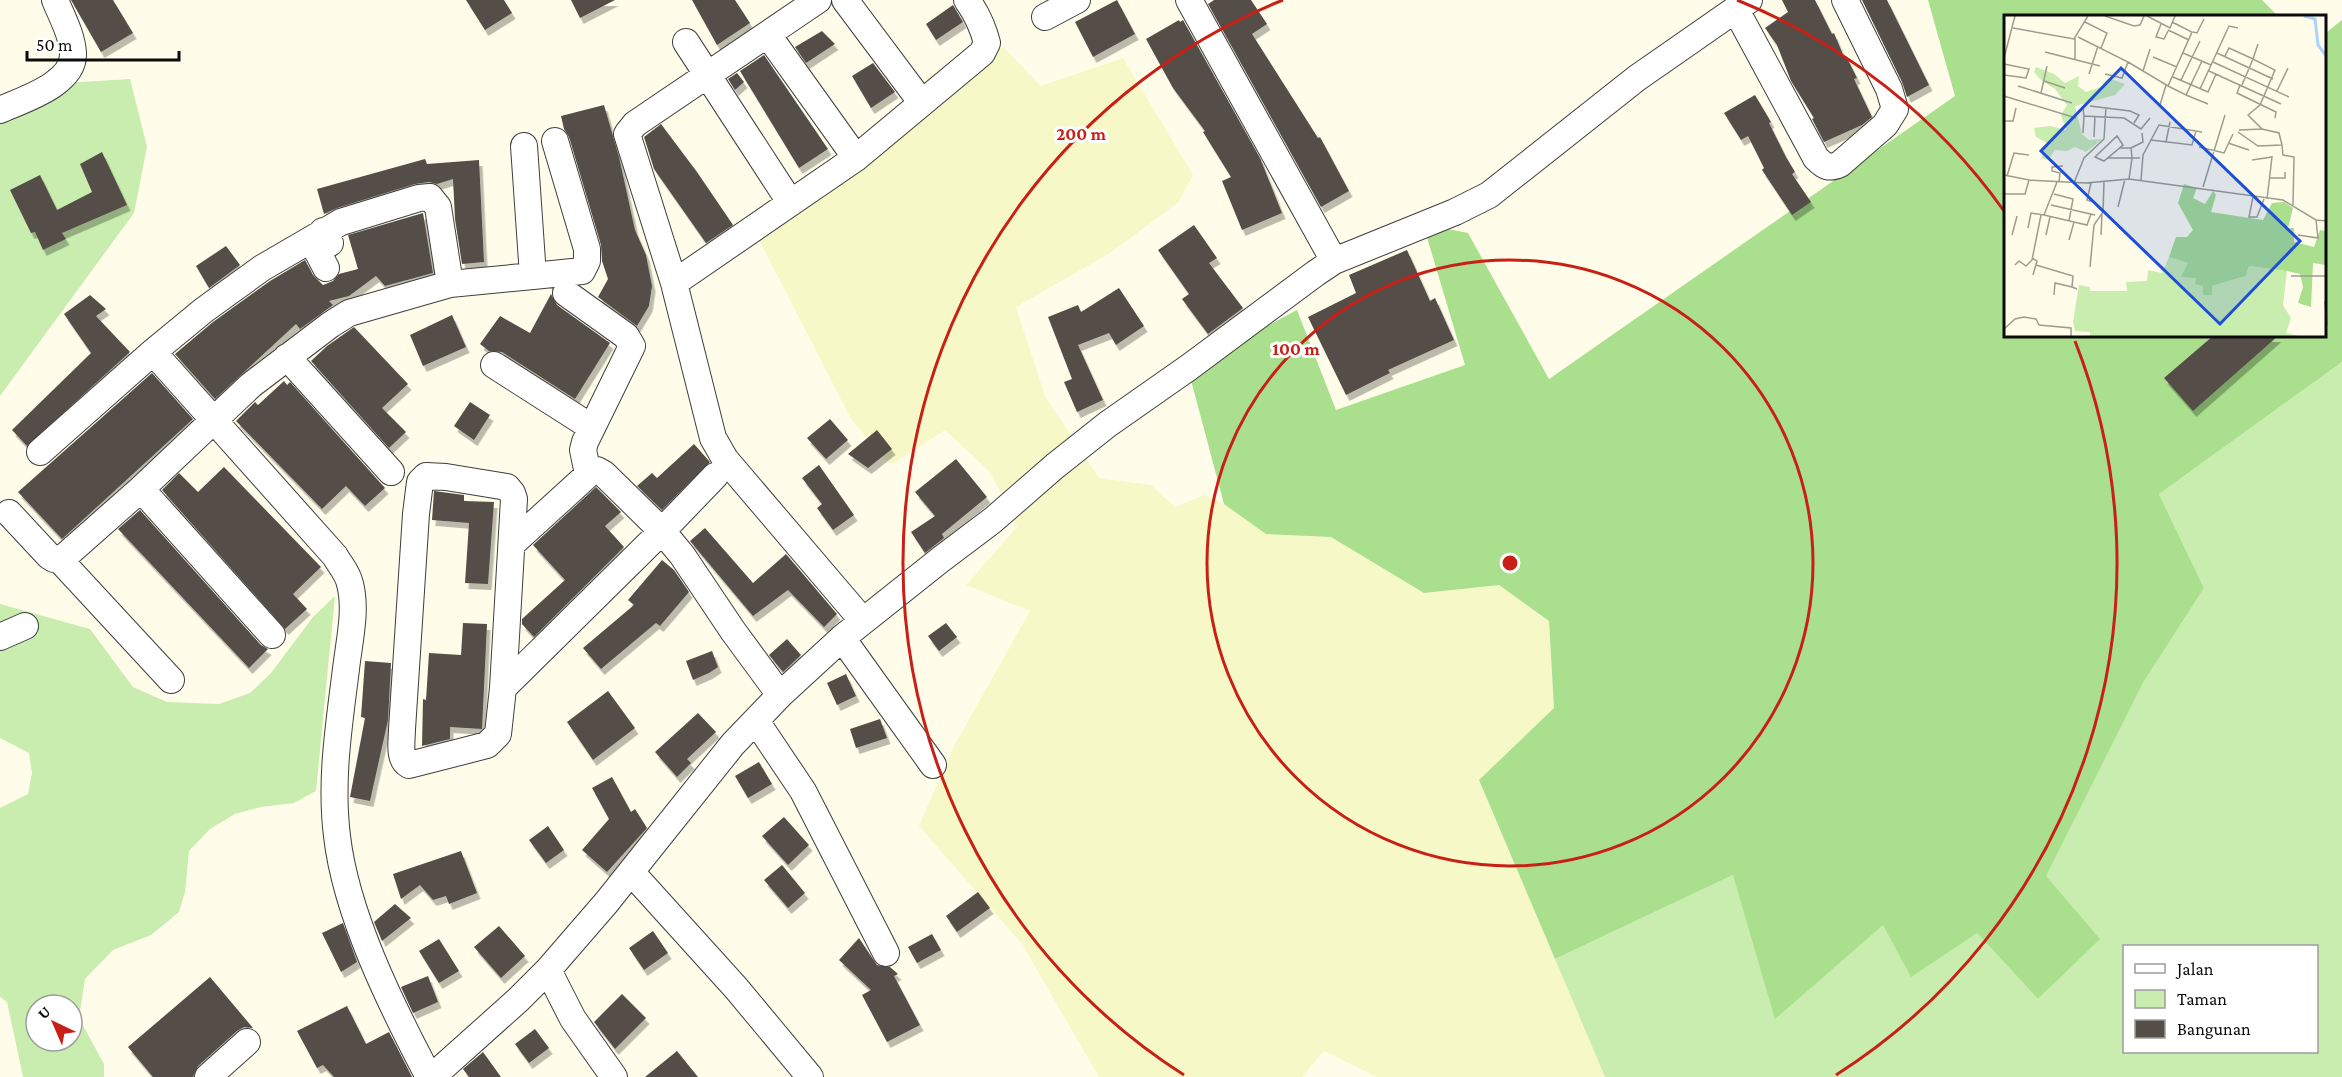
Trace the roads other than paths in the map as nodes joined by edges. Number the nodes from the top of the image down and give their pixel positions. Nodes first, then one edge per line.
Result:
1 (55, 0) edge
2 (818, 0) edge
3 (845, 0) edge
4 (967, 0) edge
5 (1077, 0) edge
6 (1189, 0) edge
7 (1845, 0) edge
8 (1742, 5) edge
9 (1045, 17) dead end
10 (768, 35) junction
11 (686, 42) dead end
12 (707, 76) junction
13 (922, 103) junction
14 (0, 110) edge
15 (555, 141) dead end
16 (524, 147) dead end
17 (856, 158) junction
18 (790, 202) junction
19 (323, 231) junction
20 (1334, 261) junction
21 (326, 268) dead end
22 (533, 276) junction
23 (674, 283) junction
24 (450, 284) junction
25 (566, 293) dead end
26 (153, 352) junction
27 (287, 357) junction
28 (494, 365) dead end
29 (213, 419) junction
30 (591, 427) junction
31 (40, 452) dead end
32 (391, 472) dead end
33 (588, 474) junction
34 (715, 476) dead end
35 (141, 489) junction
36 (9, 513) dead end
37 (662, 531) junction
38 (512, 544) junction
39 (58, 558) junction
40 (864, 621) junction
41 (25, 626) dead end
42 (272, 635) dead end
43 (0, 637) edge
44 (843, 638) junction
45 (171, 680) dead end
46 (503, 688) junction
47 (780, 695) junction
48 (756, 721) junction
49 (933, 765) dead end
50 (631, 872) junction
51 (886, 953) dead end
52 (549, 970) junction
53 (247, 1042) dead end
54 (208, 1077) edge
55 (431, 1077) edge
56 (614, 1077) edge
57 (810, 1077) edge

1 - 14 street
2 - 10 street
3 - 13 street
4 - 13 street
5 - 9 street
6 - 20 street
7 - 8 street
8 - 20 street
10 - 12 street
10 - 17 street
11 - 12 street
12 - 18 street
12 - 23 street
13 - 17 street
15 - 22 street
16 - 22 street
17 - 18 street
18 - 23 street
19 - 21 street
19 - 24 street
19 - 26 street
20 - 40 street
22 - 24 street
23 - 40 street
24 - 27 street
25 - 30 street
26 - 29 street
26 - 31 street
27 - 29 street
27 - 32 street
28 - 30 street
29 - 35 street
29 - 55 street
30 - 33 street
33 - 37 street
33 - 38 street
34 - 37 street
35 - 39 street
35 - 42 street
36 - 39 street
37 - 46 street
37 - 47 street
38 - 46 street
38 - 46 street
39 - 45 street
40 - 44 street
41 - 43 street
44 - 47 street
44 - 49 street
47 - 48 street
48 - 50 street
48 - 51 street
50 - 52 street
50 - 57 street
52 - 55 street
52 - 56 street
53 - 54 street

